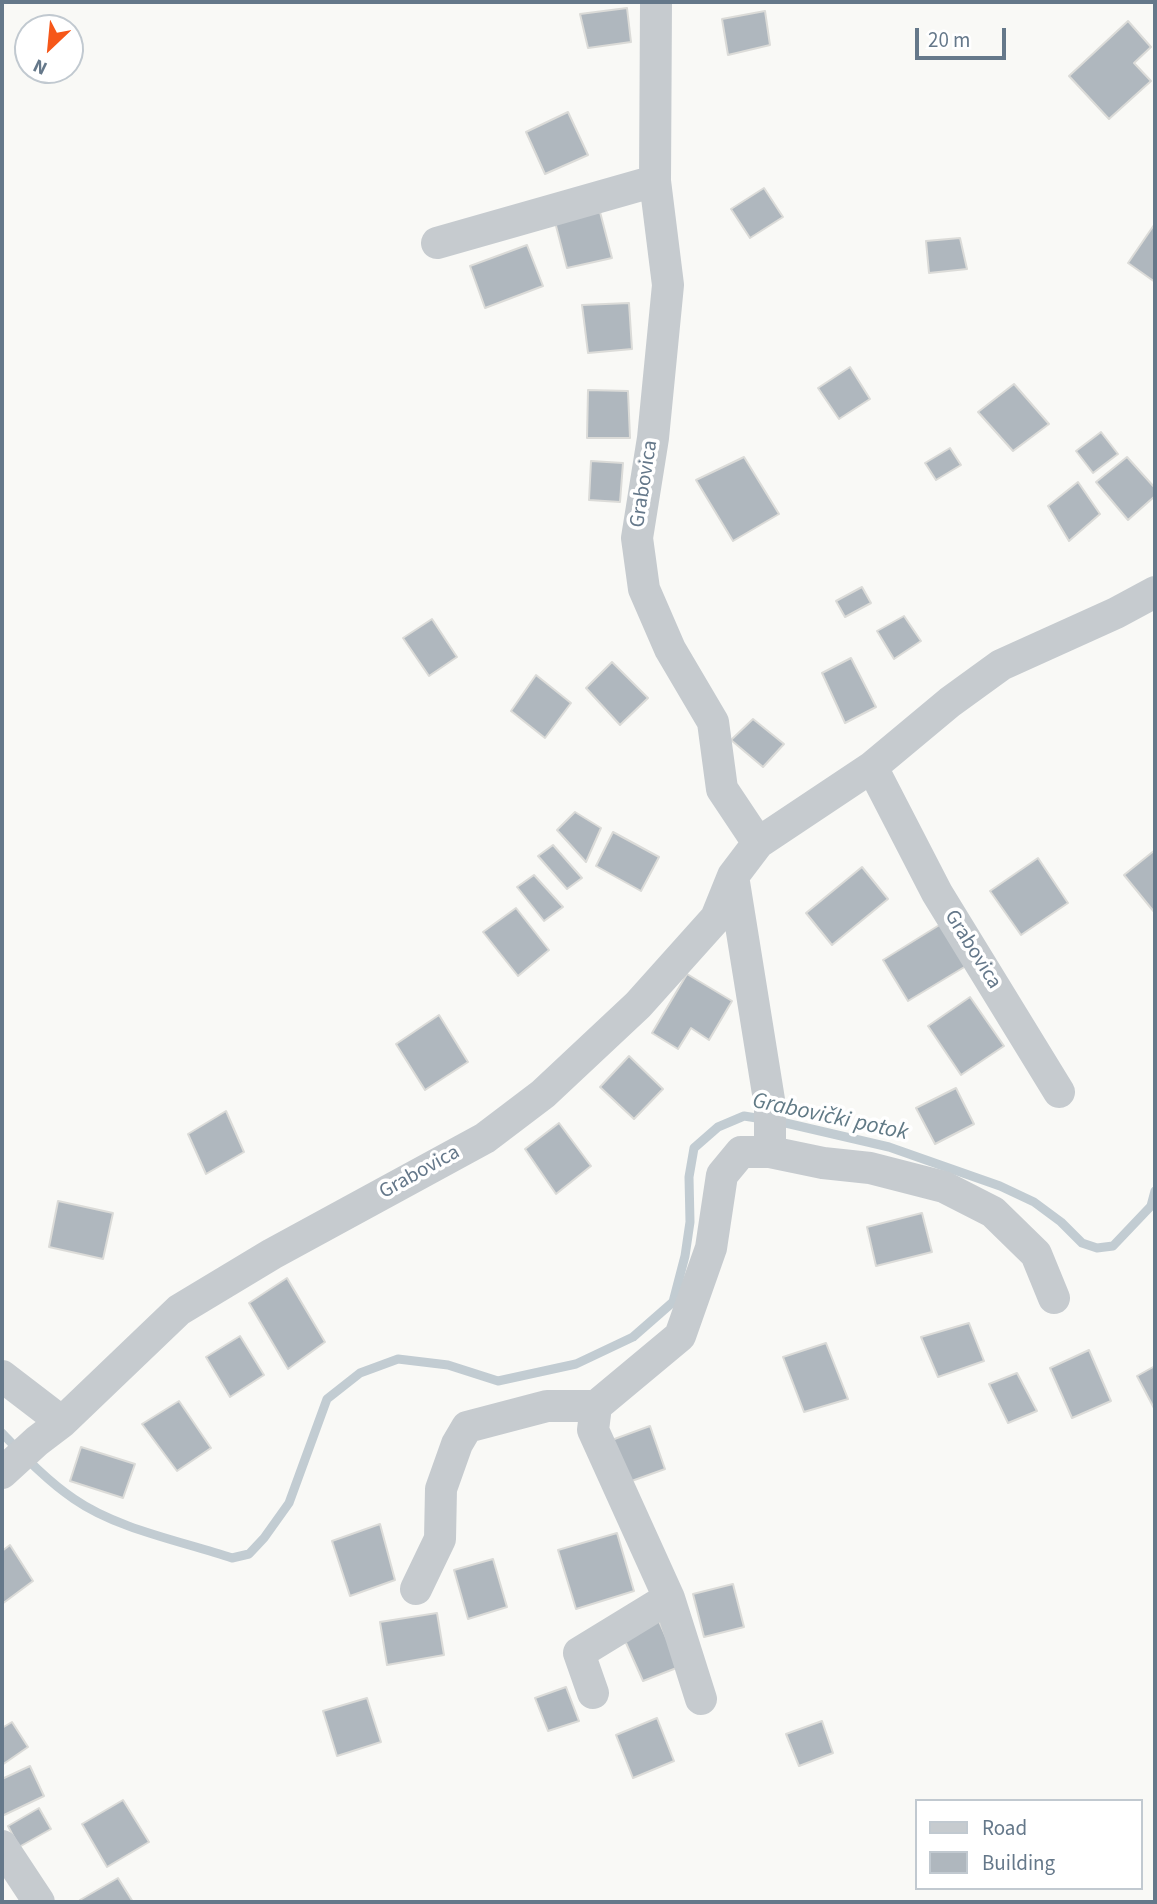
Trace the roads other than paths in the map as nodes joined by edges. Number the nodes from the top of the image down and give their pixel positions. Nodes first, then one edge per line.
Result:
1 (656, 2) edge
2 (655, 181) junction
3 (437, 243) dead end
4 (1155, 592) edge
5 (873, 767) junction
6 (758, 843) junction
7 (733, 876) junction
8 (1059, 1092) dead end
9 (770, 1131) junction
10 (1054, 1298) dead end
11 (2, 1376) edge
12 (596, 1406) junction
13 (62, 1422) junction
14 (4, 1471) edge
15 (416, 1589) dead end
16 (669, 1598) junction
17 (593, 1693) dead end
18 (701, 1699) dead end
19 (2, 1846) edge
20 (39, 1902) edge

1 - 2 street, Grabovica
2 - 3 street
2 - 6 street, Grabovica
4 - 5 street, Grabovica
5 - 6 street, Grabovica
5 - 8 street, Grabovica
6 - 7 street, Grabovica
7 - 9 street
7 - 13 street, Grabovica
9 - 10 street
9 - 12 street
11 - 13 street
12 - 15 street
12 - 16 street
13 - 14 street, Grabovica
16 - 17 street
16 - 18 street
19 - 20 street

